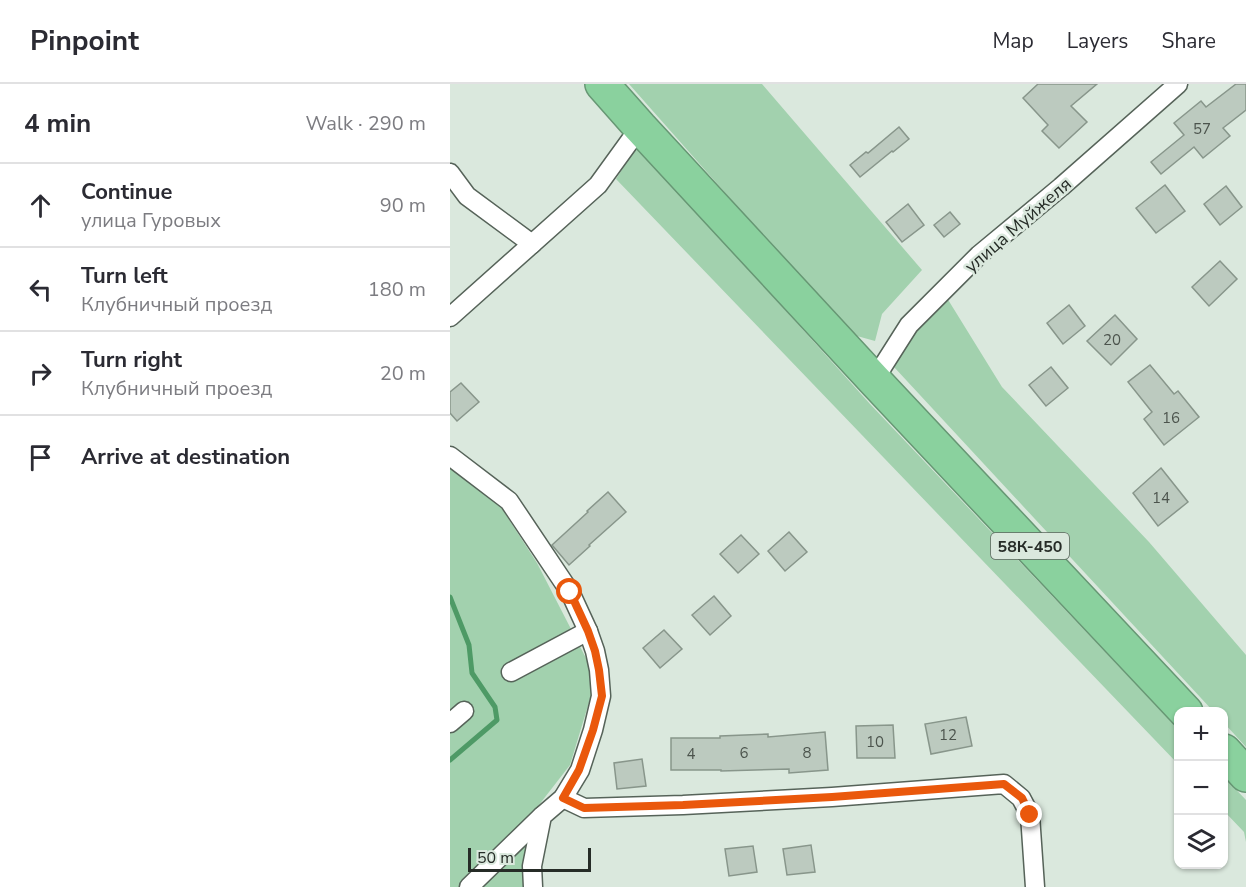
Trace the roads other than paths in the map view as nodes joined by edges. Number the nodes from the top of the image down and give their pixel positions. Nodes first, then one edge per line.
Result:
1 (602, 84) edge
2 (1178, 84) edge
3 (640, 127) junction
4 (450, 173) edge
5 (532, 244) junction
6 (450, 317) edge
7 (874, 380) junction
8 (450, 456) edge
9 (588, 631) junction
10 (511, 672) dead end
11 (1182, 707) edge
12 (1228, 755) edge
13 (1246, 775) edge
14 (563, 798) junction
15 (542, 816) junction
16 (469, 887) edge
17 (533, 887) edge
18 (1035, 887) edge

1 - 3 highway, 58К-450
2 - 7 street, улица Муйжеля
3 - 5 street
3 - 7 highway, 58К-450
4 - 5 street
5 - 6 street
7 - 11 highway, 58К-450
8 - 9 street
9 - 10 street
9 - 14 street
12 - 13 highway
14 - 15 street
14 - 18 street
15 - 16 street
15 - 17 street

